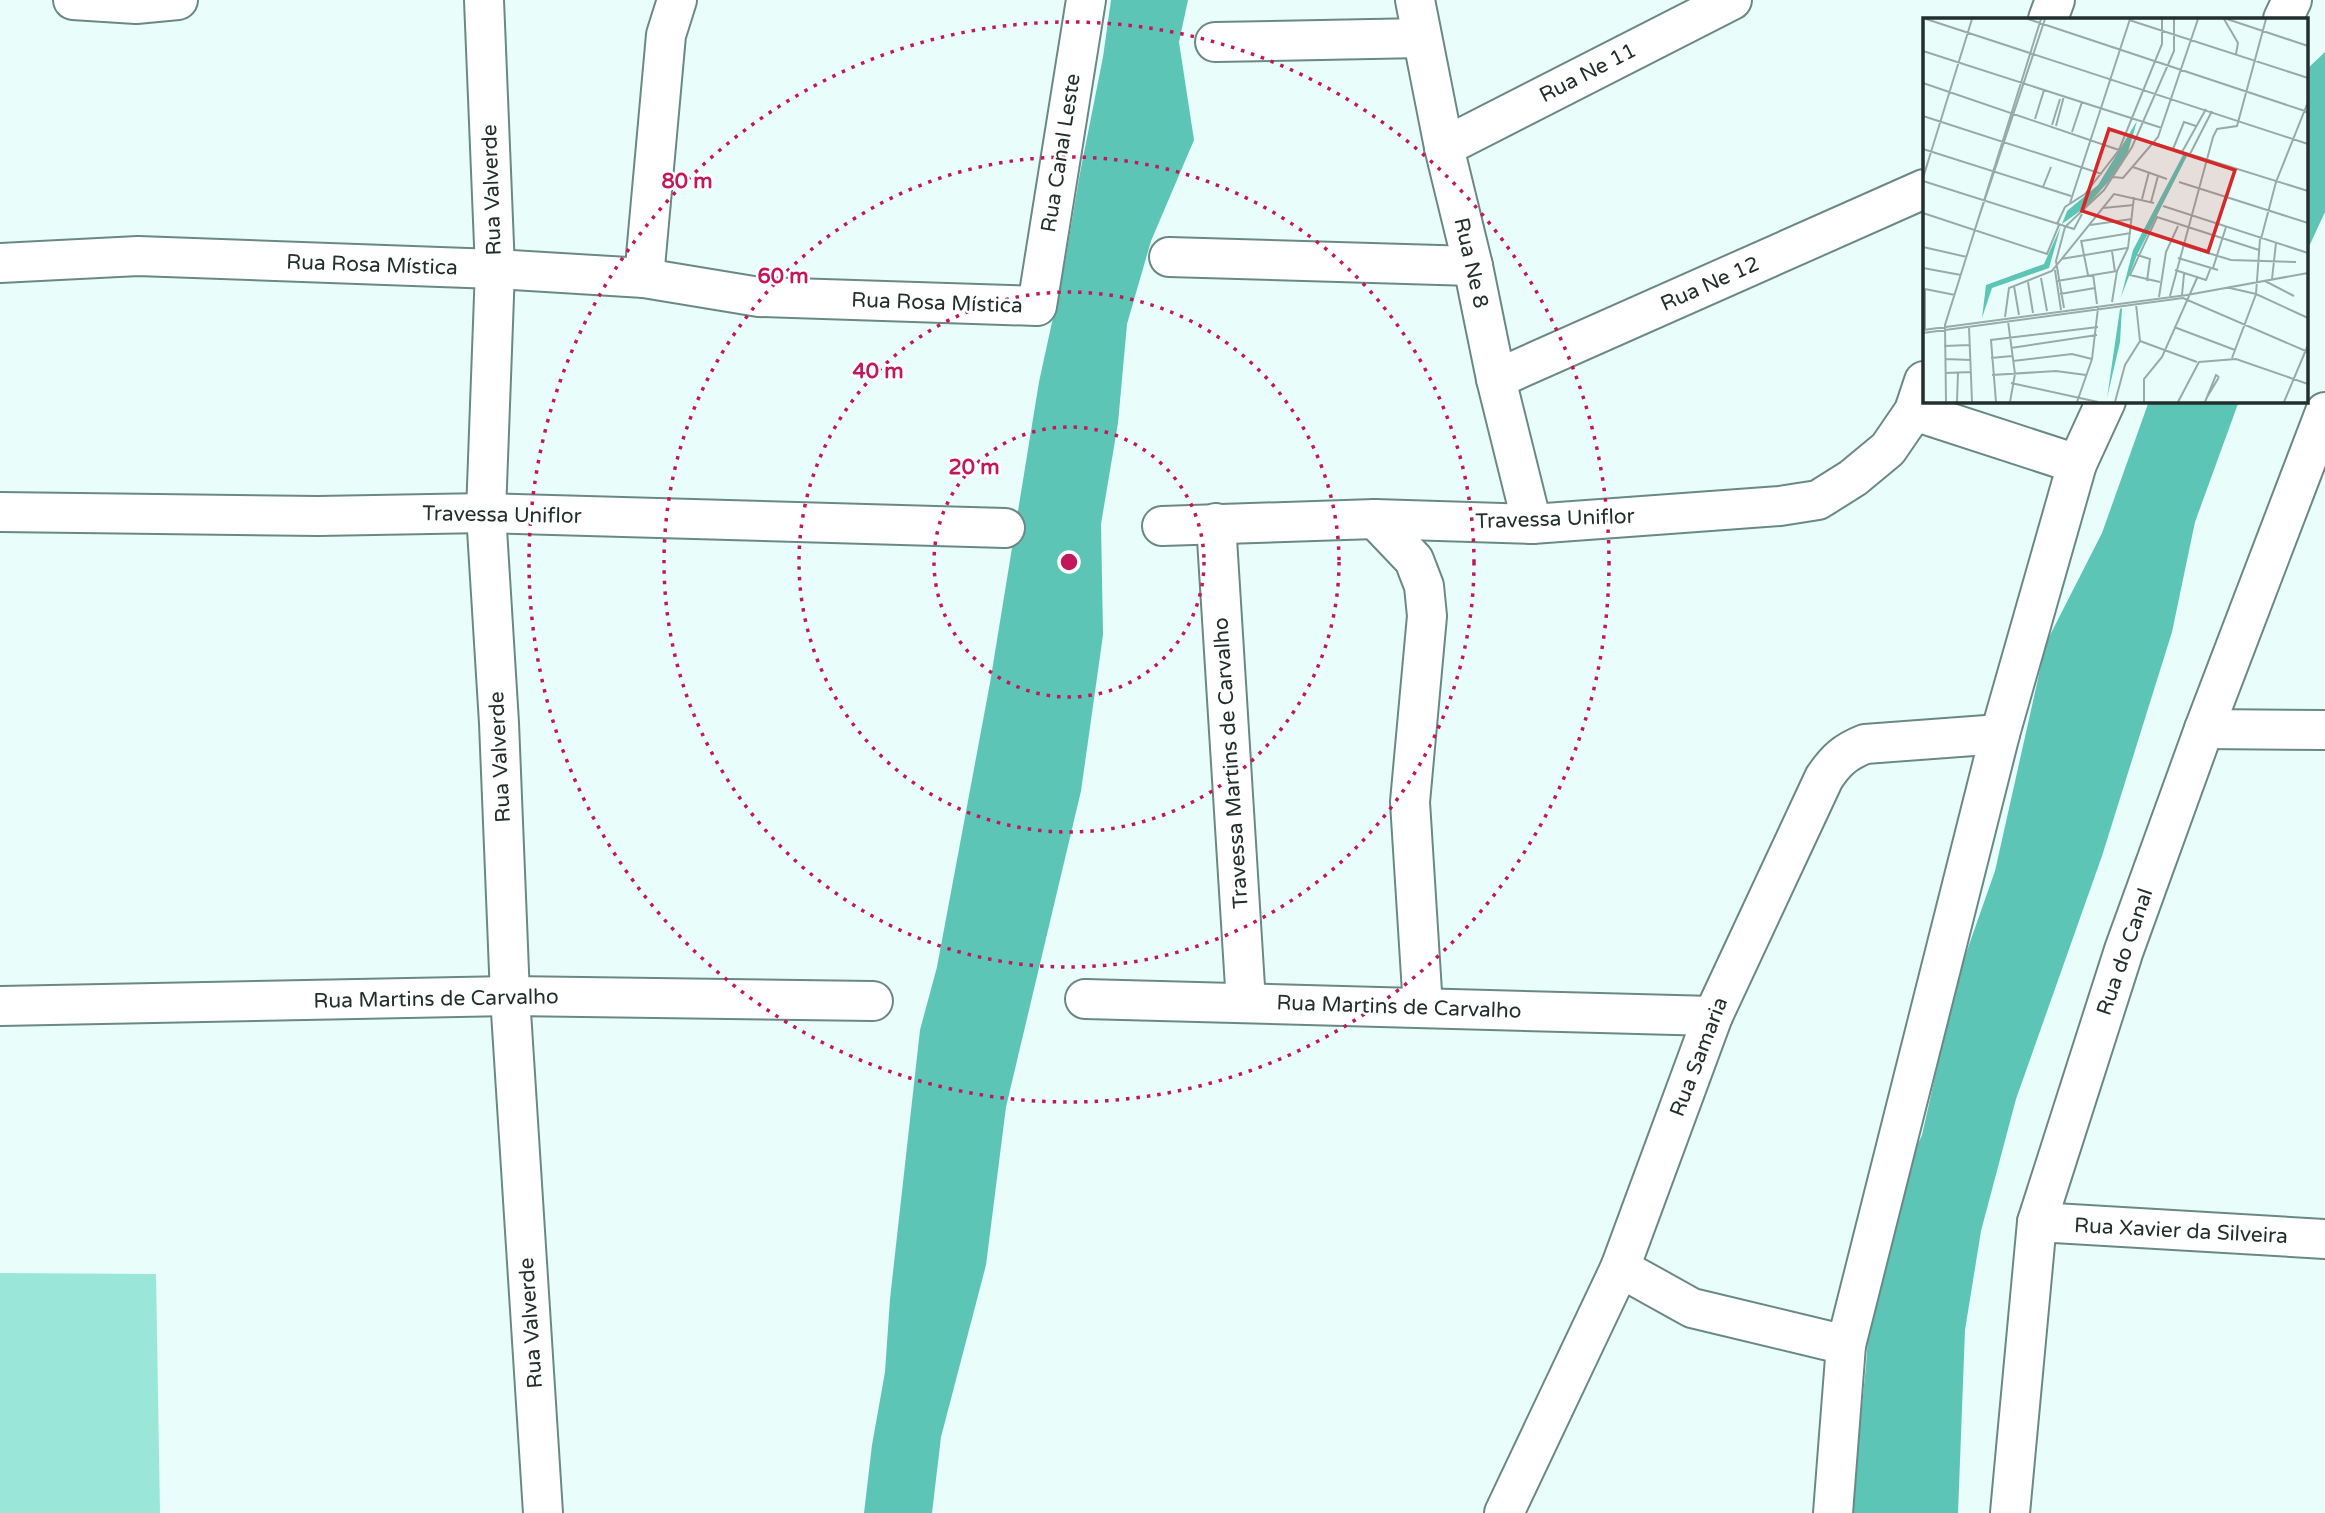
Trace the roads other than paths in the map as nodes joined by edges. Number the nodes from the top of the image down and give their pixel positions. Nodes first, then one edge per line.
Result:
1 (73, 0) edge
2 (178, 0) edge
3 (484, 0) edge
4 (677, 0) edge
5 (1086, 0) edge
6 (1415, 0) edge
7 (1732, 0) edge
8 (2055, 0) edge
9 (2292, 0) edge
10 (2049, 18) edge
11 (2283, 18) edge
12 (1422, 38) junction
13 (1215, 42) dead end
14 (1444, 147) junction
15 (1923, 189) edge
16 (1169, 257) dead end
17 (0, 263) edge
18 (1473, 266) junction
19 (495, 269) junction
20 (644, 278) junction
21 (1037, 306) joint
22 (1496, 379) junction
23 (1919, 396) edge
24 (1933, 402) edge
25 (2106, 402) edge
26 (2325, 412) edge
27 (2077, 464) junction
28 (0, 512) edge
29 (486, 513) junction
30 (1375, 519) junction
31 (1216, 523) junction
32 (1532, 524) junction
33 (1162, 526) dead end
34 (1005, 528) dead end
35 (2204, 729) junction
36 (2325, 730) edge
37 (2000, 734) junction
38 (510, 996) junction
39 (1085, 999) dead end
40 (873, 1001) dead end
41 (1246, 1003) junction
42 (0, 1006) edge
43 (1423, 1007) junction
44 (1713, 1016) junction
45 (2037, 1222) junction
46 (2325, 1239) edge
47 (1620, 1269) junction
48 (1846, 1345) junction
49 (543, 1513) edge
50 (1504, 1513) edge
51 (1833, 1513) edge
52 (2011, 1513) edge

1 - 2 street
3 - 19 street, Rua Valverde
4 - 20 street
5 - 21 street, Rua Canal Leste
6 - 12 street, Rua Ne 8
7 - 14 street, Rua Ne 11
8 - 10 street
9 - 11 street
12 - 13 street
12 - 14 street, Rua Ne 8
14 - 18 street, Rua Ne 8
15 - 22 street, Rua Ne 12
16 - 18 street
17 - 19 street, Rua Rosa Mística
18 - 22 street, Rua Ne 8
19 - 20 street, Rua Rosa Mística
19 - 29 street, Rua Valverde
20 - 21 street, Rua Rosa Mística
22 - 32 street, Rua Ne 8
23 - 32 street, Travessa Uniflor
24 - 27 street
25 - 27 street
26 - 35 street, Rua do Canal
27 - 37 street
28 - 29 street, Travessa Uniflor
29 - 34 street, Travessa Uniflor
29 - 38 street, Rua Valverde
30 - 31 street, Travessa Uniflor
30 - 32 street, Travessa Uniflor
30 - 43 street
31 - 33 street, Travessa Uniflor
31 - 41 street, Travessa Martins de Carvalho
35 - 36 street
35 - 45 street, Rua do Canal
37 - 44 street, Rua Samaria
37 - 48 street
38 - 40 street, Rua Martins de Carvalho
38 - 42 street, Rua Martins de Carvalho
38 - 49 street, Rua Valverde
39 - 41 street, Rua Martins de Carvalho
41 - 43 street, Rua Martins de Carvalho
43 - 44 street, Rua Martins de Carvalho
44 - 47 street, Rua Samaria
45 - 46 street, Rua Xavier da Silveira
45 - 52 street, Rua do Canal
47 - 48 street
47 - 50 street, Rua Samaria
48 - 51 street

